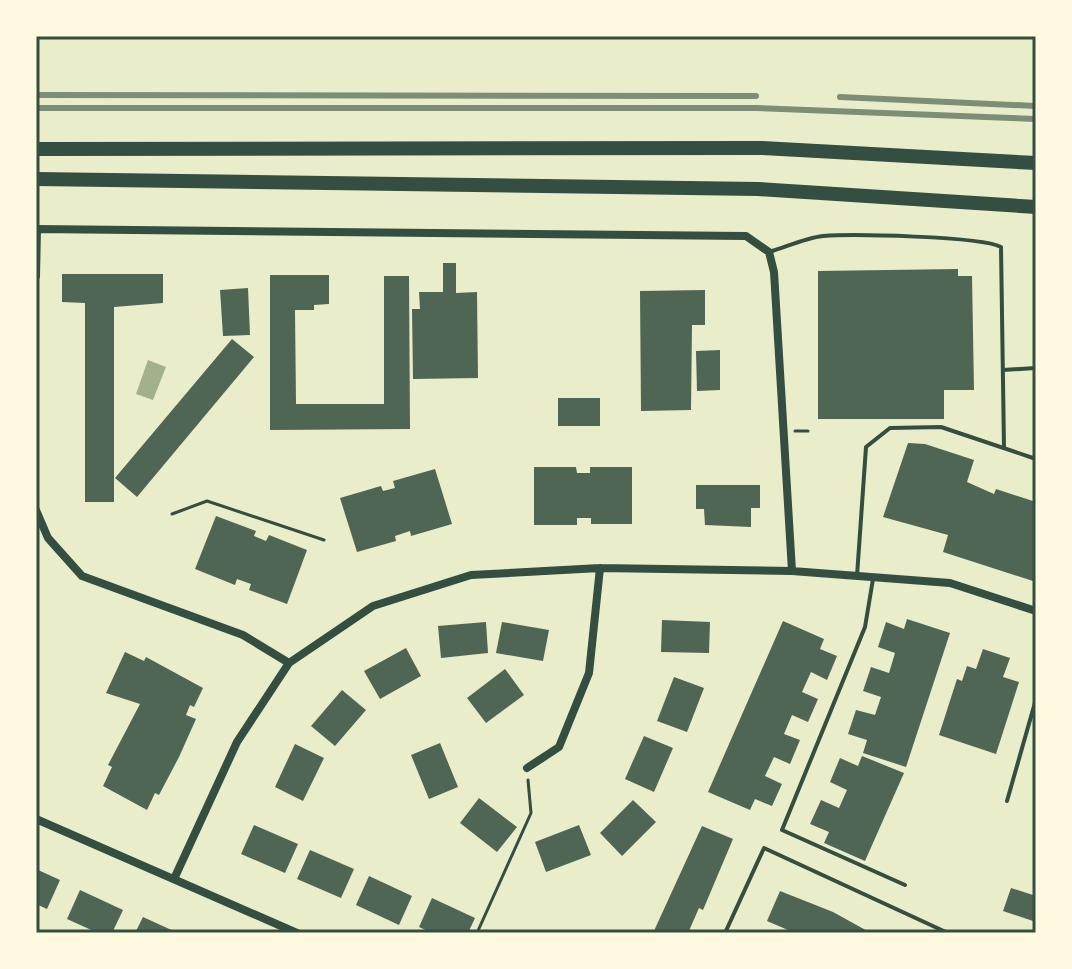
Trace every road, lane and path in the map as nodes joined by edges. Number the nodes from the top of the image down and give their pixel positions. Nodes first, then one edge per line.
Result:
1 (36, 149) edge
2 (1036, 163) edge
3 (36, 179) edge
4 (1036, 207) edge
5 (36, 229) edge
6 (769, 252) junction
7 (36, 276) edge
8 (1036, 368) edge
9 (1003, 370) junction
10 (1004, 448) junction
11 (1036, 459) edge
12 (36, 510) edge
13 (172, 514) dead end
14 (39, 523) edge
15 (324, 540) dead end
16 (600, 568) junction
17 (792, 571) junction
18 (857, 576) junction
19 (873, 577) junction
20 (1036, 611) edge
21 (289, 663) junction
22 (1036, 699) edge
23 (527, 768) joint
24 (1007, 801) dead end
25 (36, 819) edge
26 (174, 879) junction
27 (905, 885) dead end
28 (297, 933) edge
29 (477, 933) edge
30 (725, 933) edge
31 (948, 933) edge

1 - 2 highway
3 - 4 highway
5 - 6 street
5 - 7 street
6 - 9 lane
6 - 17 street
8 - 9 lane
9 - 10 lane
10 - 11 lane
10 - 18 lane
12 - 14 street
13 - 15 path
14 - 21 street
16 - 17 street
16 - 21 street
16 - 23 street
17 - 18 street
18 - 19 street
19 - 20 street
19 - 27 lane
21 - 26 street
22 - 24 lane
23 - 29 path
25 - 26 street
26 - 28 street
30 - 31 lane

